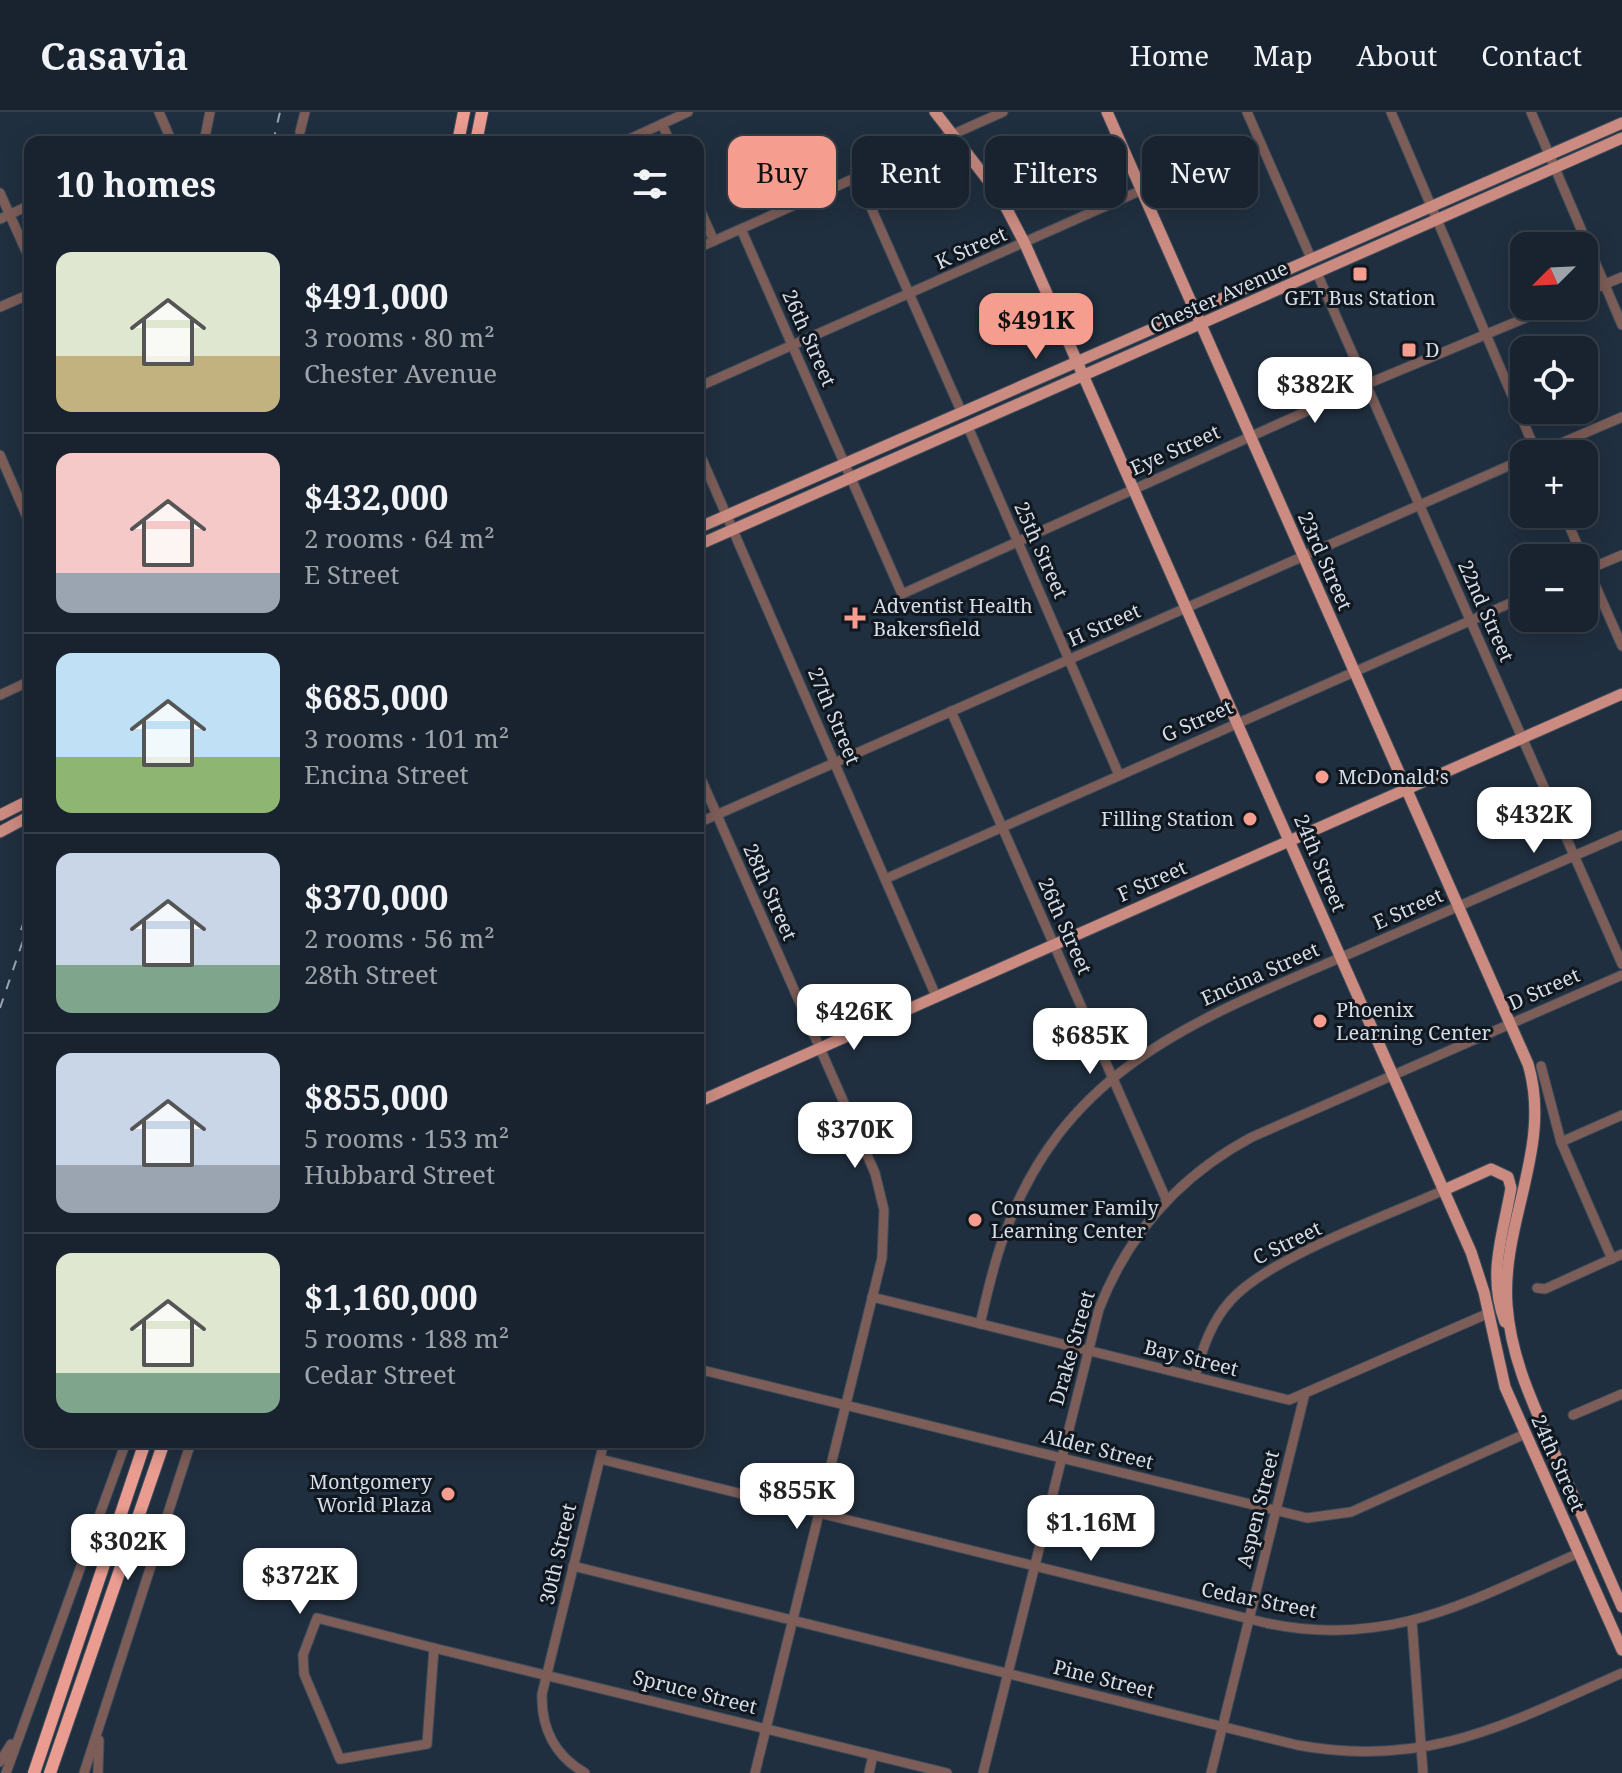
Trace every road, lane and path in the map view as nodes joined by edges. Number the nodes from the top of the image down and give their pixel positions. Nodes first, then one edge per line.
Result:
1 (159, 112) edge
2 (210, 112) edge
3 (305, 112) edge
4 (464, 112) edge
5 (482, 112) edge
6 (687, 112) edge
7 (935, 112) edge
8 (1003, 112) edge
9 (1107, 112) edge
10 (1247, 112) edge
11 (1391, 112) edge
12 (1531, 112) edge
13 (1622, 123) edge
14 (662, 124) junction
15 (300, 132) dead end
16 (951, 135) junction
17 (169, 136) edge
18 (205, 136) edge
19 (459, 136) edge
20 (477, 136) edge
21 (636, 136) edge
22 (667, 136) edge
23 (1622, 138) edge
24 (1259, 142) junction
25 (1549, 155) junction
26 (1555, 168) junction
27 (852, 178) edge
28 (1141, 190) junction
29 (0, 193) edge
30 (1431, 207) junction
31 (24, 208) edge
32 (871, 208) edge
33 (5, 216) edge
34 (704, 218) edge
35 (1437, 220) junction
36 (741, 229) junction
37 (714, 241) junction
38 (1025, 244) junction
39 (704, 245) edge
40 (24, 249) edge
41 (1311, 258) junction
42 (1317, 273) junction
43 (1622, 277) edge
44 (1604, 285) junction
45 (1598, 287) edge
46 (909, 294) junction
47 (24, 297) edge
48 (0, 307) edge
49 (1195, 311) junction
50 (1522, 320) edge
51 (1201, 325) junction
52 (1622, 325) edge
53 (1486, 336) junction
54 (792, 346) junction
55 (1078, 362) junction
56 (1084, 376) junction
57 (704, 384) edge
58 (1367, 384) junction
59 (1008, 393) junction
60 (962, 413) junction
61 (1622, 417) edge
62 (968, 427) junction
63 (1250, 436) junction
64 (1531, 440) edge
65 (1569, 440) edge
66 (0, 455) edge
67 (704, 464) edge
68 (844, 464) junction
69 (1510, 465) edge
70 (851, 478) junction
71 (1134, 488) junction
72 (1420, 505) junction
73 (24, 510) edge
74 (727, 516) junction
75 (704, 526) edge
76 (733, 530) junction
77 (704, 542) edge
78 (1016, 542) junction
79 (1622, 555) edge
80 (1304, 556) junction
81 (1598, 561) edge
82 (1598, 593) edge
83 (902, 594) joint
84 (1510, 603) edge
85 (1187, 607) junction
86 (1471, 621) junction
87 (1622, 646) edge
88 (1070, 659) junction
89 (1355, 672) junction
90 (24, 684) edge
91 (1622, 694) edge
92 (0, 695) edge
93 (951, 711) junction
94 (1239, 722) junction
95 (1522, 738) junction
96 (834, 763) junction
97 (1119, 775) junction
98 (704, 786) edge
99 (1407, 789) junction
100 (24, 803) edge
101 (0, 815) edge
102 (717, 815) junction
103 (24, 819) edge
104 (704, 820) edge
105 (1001, 826) junction
106 (0, 832) edge
107 (1622, 835) edge
108 (1291, 840) junction
109 (1574, 856) junction
110 (885, 879) junction
111 (1459, 906) junction
112 (1053, 945) junction
113 (1340, 958) junction
114 (1622, 964) edge
115 (1622, 975) edge
116 (936, 996) junction
117 (1511, 1024) junction
118 (819, 1048) junction
119 (1541, 1066) dead end
120 (1392, 1075) junction
121 (1112, 1078) junction
122 (704, 1099) edge
123 (1622, 1115) edge
124 (1561, 1142) junction
125 (1444, 1190) junction
126 (1166, 1199) junction
127 (1622, 1254) edge
128 (1612, 1259) junction
129 (1537, 1288) dead end
130 (872, 1297) junction
131 (1489, 1313) junction
132 (980, 1324) junction
133 (1511, 1337) junction
134 (1087, 1351) junction
135 (704, 1370) edge
136 (1195, 1377) junction
137 (1305, 1393) junction
138 (1622, 1394) edge
139 (846, 1405) junction
140 (1573, 1415) dead end
141 (1525, 1434) junction
142 (124, 1448) edge
143 (143, 1448) edge
144 (162, 1448) edge
145 (189, 1448) edge
146 (603, 1448) edge
147 (1061, 1458) junction
148 (600, 1459) junction
149 (1276, 1512) junction
150 (819, 1513) junction
151 (1579, 1553) junction
152 (573, 1566) junction
153 (1034, 1566) junction
154 (1622, 1607) edge
155 (1249, 1619) junction
156 (792, 1620) junction
157 (1412, 1622) junction
158 (434, 1648) junction
159 (1622, 1650) edge
160 (1622, 1673) edge
161 (546, 1674) junction
162 (1007, 1674) junction
163 (21, 1727) junction
164 (1223, 1727) junction
165 (766, 1728) junction
166 (99, 1733) junction
167 (1421, 1749) junction
168 (873, 1755) junction
169 (0, 1762) edge
170 (6, 1773) edge
171 (34, 1773) edge
172 (50, 1773) edge
173 (84, 1773) edge
174 (98, 1773) edge
175 (585, 1773) edge
176 (755, 1773) edge
177 (869, 1773) edge
178 (947, 1773) edge
179 (983, 1773) edge
180 (1211, 1773) edge
181 (1423, 1773) edge

1 - 17 street
2 - 18 street
3 - 15 street
4 - 19 highway
5 - 20 highway
6 - 14 street
7 - 16 main road, 24th Street
8 - 16 street
9 - 28 main road, 23rd Street
10 - 24 street
11 - 30 street
12 - 25 street
13 - 25 main road, Chester Avenue
14 - 21 street
14 - 22 street
16 - 38 main road, 24th Street
23 - 26 main road, Chester Avenue
24 - 28 street, K Street
24 - 41 street
25 - 26 street
25 - 30 main road, Chester Avenue
26 - 35 main road, Chester Avenue
26 - 44 street
27 - 36 street
28 - 38 street, K Street
28 - 49 main road, 23rd Street
29 - 33 street
30 - 35 street
30 - 41 main road, Chester Avenue
31 - 33 street
32 - 46 street
33 - 40 street
34 - 37 street
35 - 42 main road, Chester Avenue
35 - 53 street
36 - 37 street
36 - 54 street, 26th Street
37 - 39 street
38 - 46 street, K Street
38 - 55 main road, 24th Street
41 - 49 main road, Chester Avenue
42 - 51 main road, Chester Avenue
42 - 58 street, 22nd Street
43 - 44 street
44 - 45 street
44 - 52 street
46 - 54 street, K Street
46 - 60 street
47 - 48 street
49 - 51 main road, 23rd Street
49 - 55 main road, Chester Avenue
50 - 53 street, Eye Street
51 - 56 main road, Chester Avenue
51 - 63 main road, 23rd Street
53 - 58 street, Eye Street
53 - 64 street
54 - 57 street, K Street
54 - 68 street, 26th Street
55 - 56 main road, 24th Street
55 - 59 main road, Chester Avenue
56 - 62 main road, Chester Avenue
56 - 71 main road, 24th Street
58 - 63 street, Eye Street
58 - 72 street, 22nd Street
59 - 60 main road, Chester Avenue
59 - 62 main road
60 - 68 main road, Chester Avenue
61 - 65 street
62 - 70 main road, Chester Avenue
62 - 78 street, 25th Street
63 - 71 street, Eye Street
63 - 80 main road, 23rd Street
66 - 73 street
67 - 74 street, 27th Street
68 - 70 street, 26th Street
68 - 74 main road, Chester Avenue
69 - 72 street, H Street
70 - 76 main road, Chester Avenue
70 - 83 street, 26th Street
71 - 78 street, Eye Street
71 - 85 main road, 24th Street
72 - 80 street, H Street
72 - 86 street, 22nd Street
74 - 75 main road, Chester Avenue
74 - 76 street, 27th Street
76 - 77 main road, Chester Avenue
76 - 96 street, 27th Street
78 - 83 street, Eye Street
78 - 88 street, 25th Street
79 - 81 street
80 - 85 street, H Street
80 - 89 main road, 23rd Street
82 - 87 street
84 - 86 street, G Street
85 - 88 street, H Street
85 - 94 main road, 24th Street
86 - 89 street, G Street
86 - 95 street, 22nd Street
88 - 93 street, H Street
88 - 97 street, 25th Street
89 - 94 street, G Street
89 - 99 main road, 23rd Street
90 - 92 street
91 - 95 main road, F Street
93 - 96 street, H Street
93 - 105 street, 26th Street
94 - 97 street, G Street
94 - 108 main road, 24th Street
95 - 99 main road, F Street
95 - 109 street, 22nd Street
96 - 102 street, H Street
96 - 110 street, 27th Street
97 - 105 street, G Street
98 - 102 street, 28th Street
99 - 108 main road, F Street
99 - 111 main road, 23rd Street
100 - 101 main road
102 - 104 street, H Street
102 - 118 street, 28th Street
103 - 106 main road
105 - 110 street, G Street
105 - 112 street, 26th Street
107 - 109 street, E Street
108 - 112 main road, F Street
108 - 113 main road, 24th Street
109 - 111 street, E Street
109 - 114 street, 22nd Street
110 - 116 street, 27th Street
111 - 113 street, E Street
111 - 117 main road, 23rd Street
112 - 116 main road, F Street
112 - 121 street, 26th Street
113 - 120 main road, 24th Street
113 - 121 street, Encina Street
115 - 117 street, D Street
116 - 118 main road, F Street
117 - 120 street, D Street
117 - 133 main road, 24th Street
118 - 122 main road, F Street
118 - 130 street, 28th Street
119 - 124 street
120 - 125 main road, 24th Street
120 - 126 street, Drake Street
121 - 126 street, 26th Street
121 - 132 street, Encina Street
123 - 124 street
124 - 128 street
125 - 131 main road, 24th Street
125 - 133 main road
125 - 136 street, C Street
126 - 134 street, Drake Street
127 - 128 street
128 - 129 street
130 - 132 street, Bay Street
130 - 139 street, 28th Street
131 - 137 street, Bay Street
131 - 141 main road, 24th Street
132 - 134 street, Bay Street
133 - 154 main road, 24th Street
134 - 136 street, Bay Street
134 - 147 street, Drake Street
135 - 139 street, Alder Street
136 - 137 street, Bay Street
137 - 149 street, Aspen Street
138 - 140 street
139 - 147 street, Alder Street
139 - 150 street, 28th Street
141 - 149 street, Alder Street
141 - 151 main road, 24th Street
142 - 163 street
143 - 171 highway
144 - 172 highway
145 - 166 street
146 - 148 street, 30th Street
147 - 149 street, Alder Street
147 - 153 street, Drake Street
148 - 150 street, Cedar Street
148 - 152 street, 30th Street
149 - 155 street, Aspen Street
150 - 153 street, Cedar Street
150 - 156 street, 28th Street
151 - 157 street, Cedar Street
151 - 159 main road, 24th Street
152 - 156 street, Pine Street
152 - 161 street, 30th Street
153 - 155 street, Cedar Street
153 - 162 street, Drake Street
155 - 157 street, Cedar Street
155 - 164 street, Aspen Street
156 - 162 street, Pine Street
156 - 165 street, 28th Street
157 - 167 street
158 - 158 street, Spruce Street
158 - 161 street, Spruce Street
160 - 167 street, Pine Street
161 - 165 street, Spruce Street
161 - 175 street, 30th Street
162 - 164 street, Pine Street
162 - 179 street, Drake Street
163 - 169 street
163 - 170 street
164 - 167 street, Pine Street
164 - 180 street, Aspen Street
165 - 168 street, Spruce Street
165 - 176 street, 28th Street
166 - 173 street
166 - 174 street
167 - 181 street
168 - 177 street
168 - 178 street, Spruce Street

